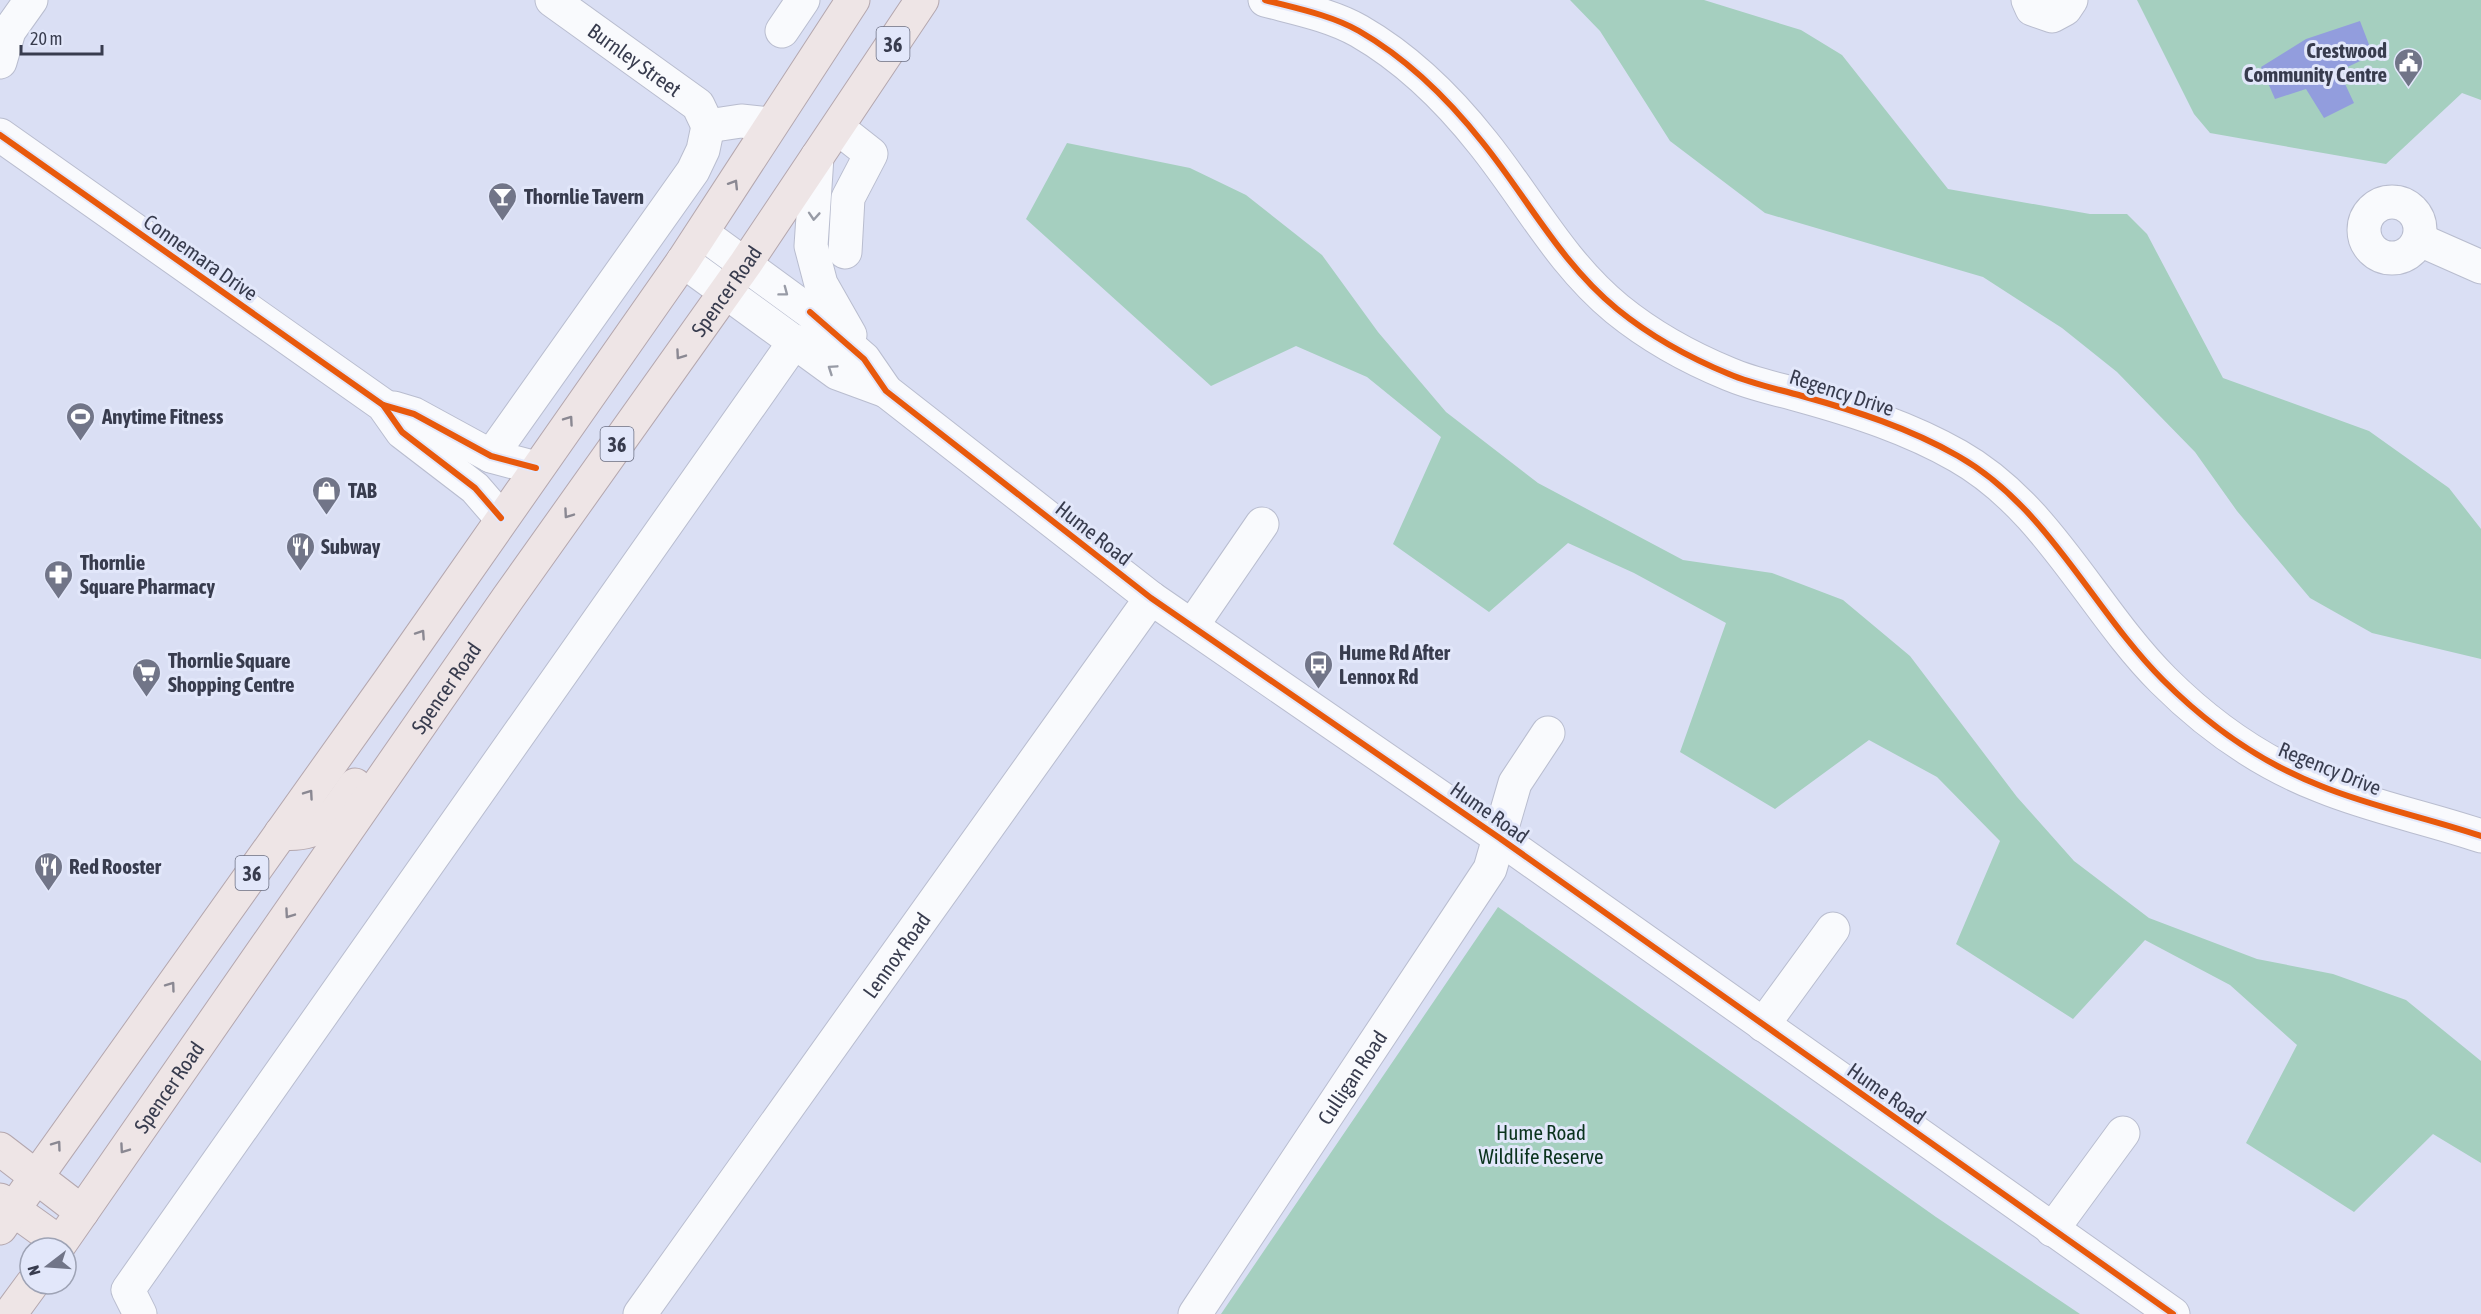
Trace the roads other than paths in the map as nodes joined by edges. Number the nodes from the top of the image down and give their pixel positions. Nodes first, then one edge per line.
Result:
1 (31, 0) edge
2 (552, 0) edge
3 (803, 0) edge
4 (853, 0) edge
5 (873, 0) edge
6 (922, 0) edge
7 (1264, 0) edge
8 (2028, 0) edge
9 (2071, 0) edge
10 (782, 31) dead end
11 (5, 34) edge
12 (0, 62) edge
13 (771, 124) junction
14 (708, 126) junction
15 (838, 128) junction
16 (0, 135) edge
17 (817, 157) junction
18 (702, 233) junction
19 (2420, 240) dead end
20 (845, 252) dead end
21 (683, 261) junction
22 (746, 263) junction
23 (2481, 267) edge
24 (726, 290) junction
25 (795, 341) junction
26 (864, 359) junction
27 (886, 391) junction
28 (384, 405) junction
29 (491, 456) junction
30 (536, 468) junction
31 (501, 518) junction
32 (1262, 524) dead end
33 (508, 598) junction
34 (1152, 598) junction
35 (1192, 627) junction
36 (1548, 733) dead end
37 (280, 833) junction
38 (2481, 836) edge
39 (1498, 837) junction
40 (1833, 929) dead end
41 (1763, 1025) junction
42 (2123, 1133) dead end
43 (0, 1149) edge
44 (35, 1176) junction
45 (4, 1212) edge
46 (82, 1212) junction
47 (2052, 1230) junction
48 (42, 1236) edge
49 (65, 1236) edge
50 (23, 1296) edge
51 (10, 1314) edge
52 (140, 1314) edge
53 (640, 1314) edge
54 (1195, 1314) edge
55 (2173, 1314) edge

1 - 11 street
2 - 14 street, Burnley Street
3 - 10 street
4 - 13 main road, 36
5 - 13 main road
6 - 15 main road, Spencer Road / 36
7 - 38 street, Regency Drive
8 - 9 street
11 - 12 street
13 - 14 street
18 -> 13 main road, 36
14 - 29 street
15 - 17 main road, Spencer Road / 36
15 - 20 street
16 - 28 street, Connemara Drive
17 - 22 main road, Spencer Road / 36
17 -> 26 street, Hume Road
18 - 21 main road, 36
18 - 22 street, Hume Road
19 - 23 street
21 - 24 street, Hume Road
30 -> 21 main road, 36
22 - 24 main road, Spencer Road / 36
22 -> 26 street, Hume Road
24 - 25 street, Hume Road
24 -> 33 main road, Spencer Road / 36
27 -> 25 street, Hume Road
25 - 52 street
26 - 27 street, Hume Road
27 - 34 street, Hume Road
28 - 29 street, Connemara Drive
28 - 31 street, Connemara Drive
29 - 30 street, Connemara Drive
30 - 31 main road, 36
37 -> 31 main road, 36
32 - 35 street
33 - 37 main road
33 -> 46 main road, Spencer Road / 36
34 - 35 street, Hume Road
34 - 53 street, Lennox Road
35 - 39 street, Hume Road
36 - 39 street, Hume Road
44 -> 37 main road, 36
39 - 41 street, Hume Road
39 - 54 street, Culligan Road
40 - 41 street
41 - 47 street, Hume Road
42 - 47 street
43 - 44 main road
44 - 45 main road, 36
44 - 46 main road
45 - 48 main road
46 - 49 main road, Spencer Road / 36
47 - 55 street, Hume Road
50 - 51 main road

